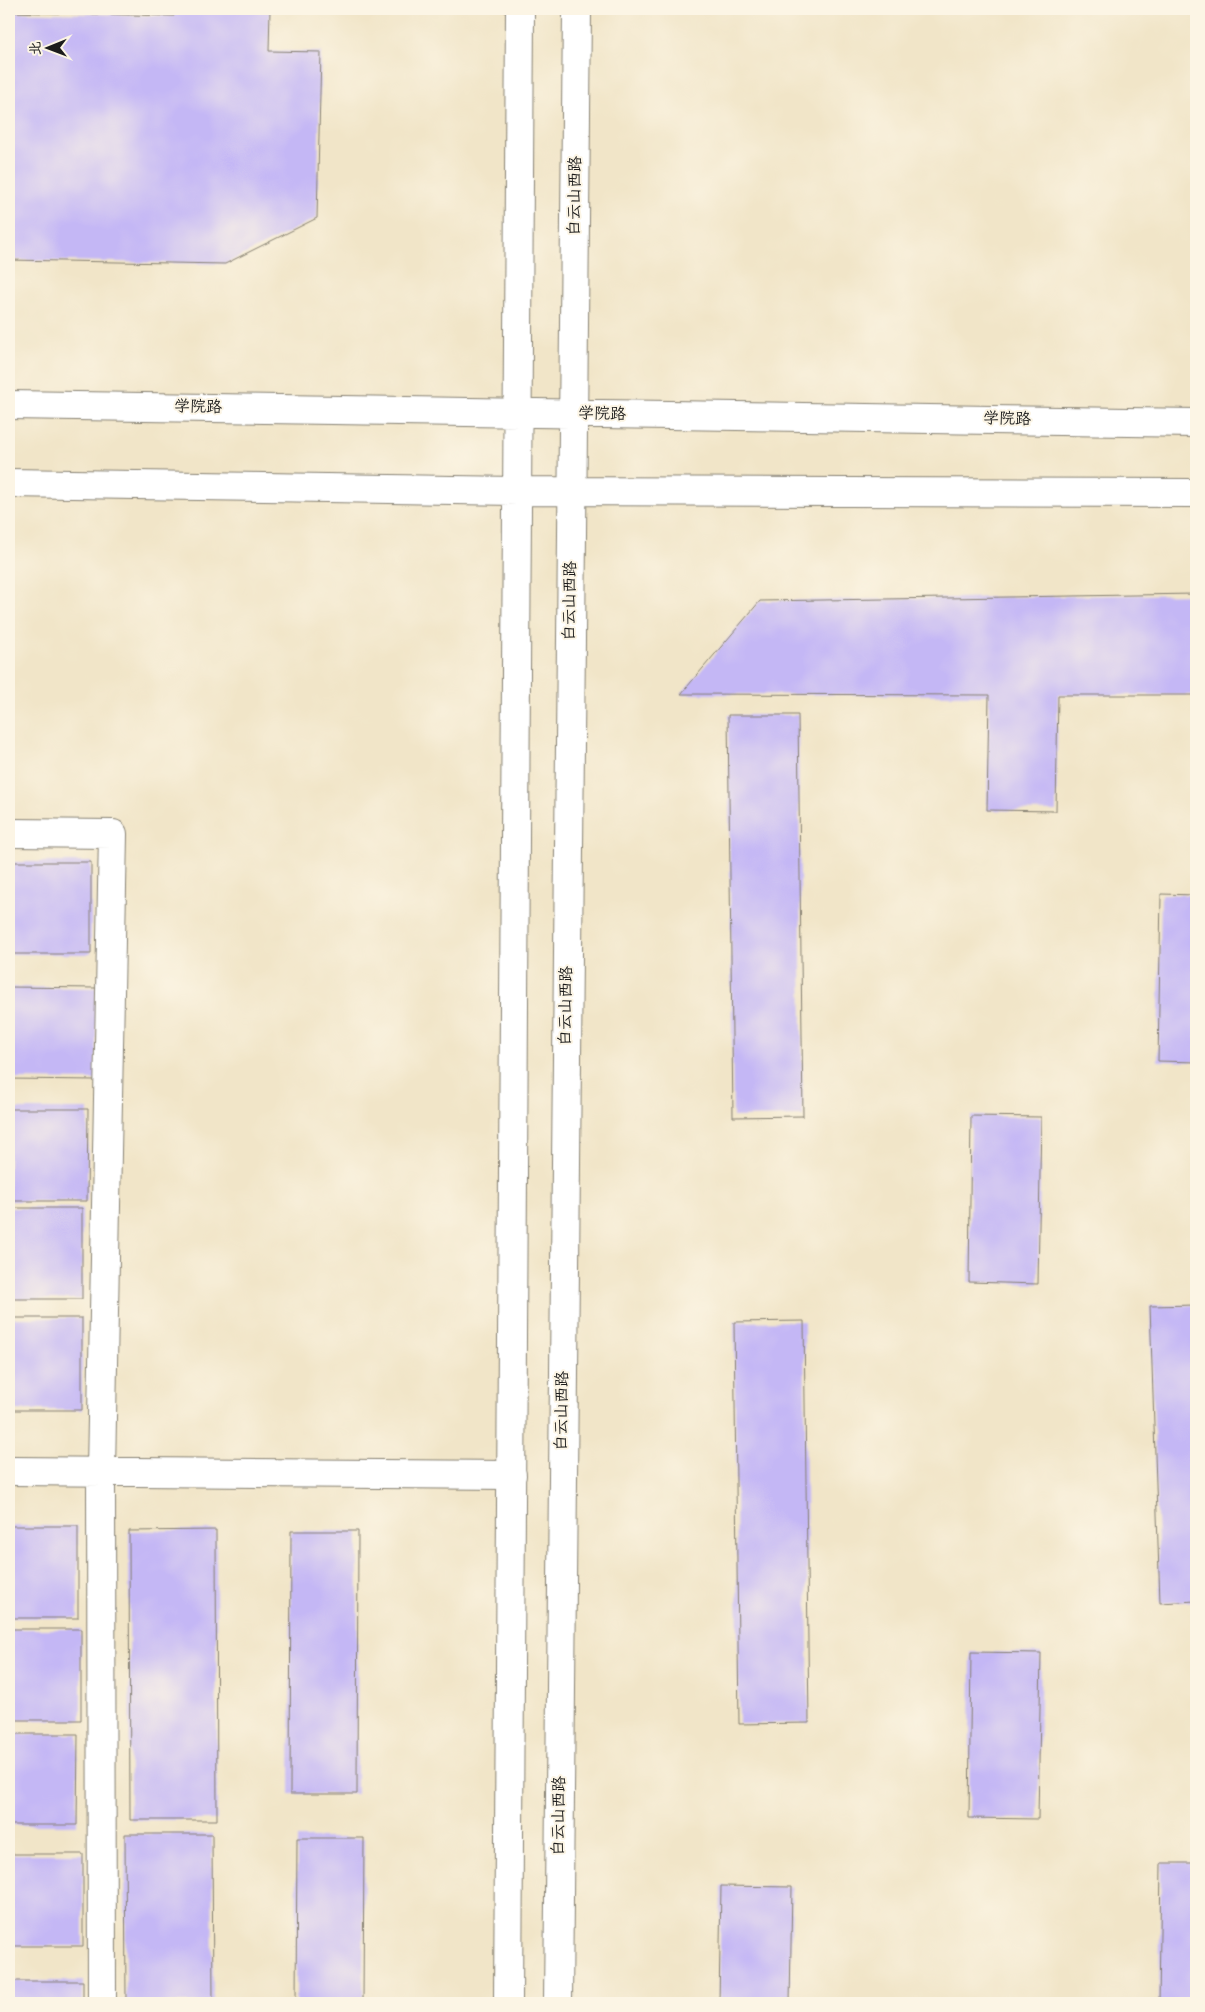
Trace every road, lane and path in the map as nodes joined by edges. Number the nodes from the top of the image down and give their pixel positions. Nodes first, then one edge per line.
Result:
1 (520, 9) edge
2 (578, 9) edge
3 (9, 406) edge
4 (517, 413) junction
5 (574, 414) junction
6 (1196, 423) edge
7 (9, 483) edge
8 (572, 490) junction
9 (517, 491) junction
10 (1196, 493) edge
11 (9, 833) edge
12 (9, 1471) edge
13 (101, 1471) junction
14 (512, 1475) junction
15 (102, 2003) edge
16 (508, 2003) edge
17 (558, 2003) edge

1 - 4 main road
2 - 5 main road, 白云山西路
3 - 4 main road, 学院路
4 - 5 main road, 学院路
4 - 9 main road
5 - 6 main road, 学院路
5 - 8 main road, 白云山西路
7 - 9 main road
8 - 9 main road
8 - 10 main road
8 - 17 main road, 白云山西路
9 - 14 main road
11 - 13 main road
12 - 13 main road
13 - 14 main road
13 - 15 main road
14 - 16 main road

